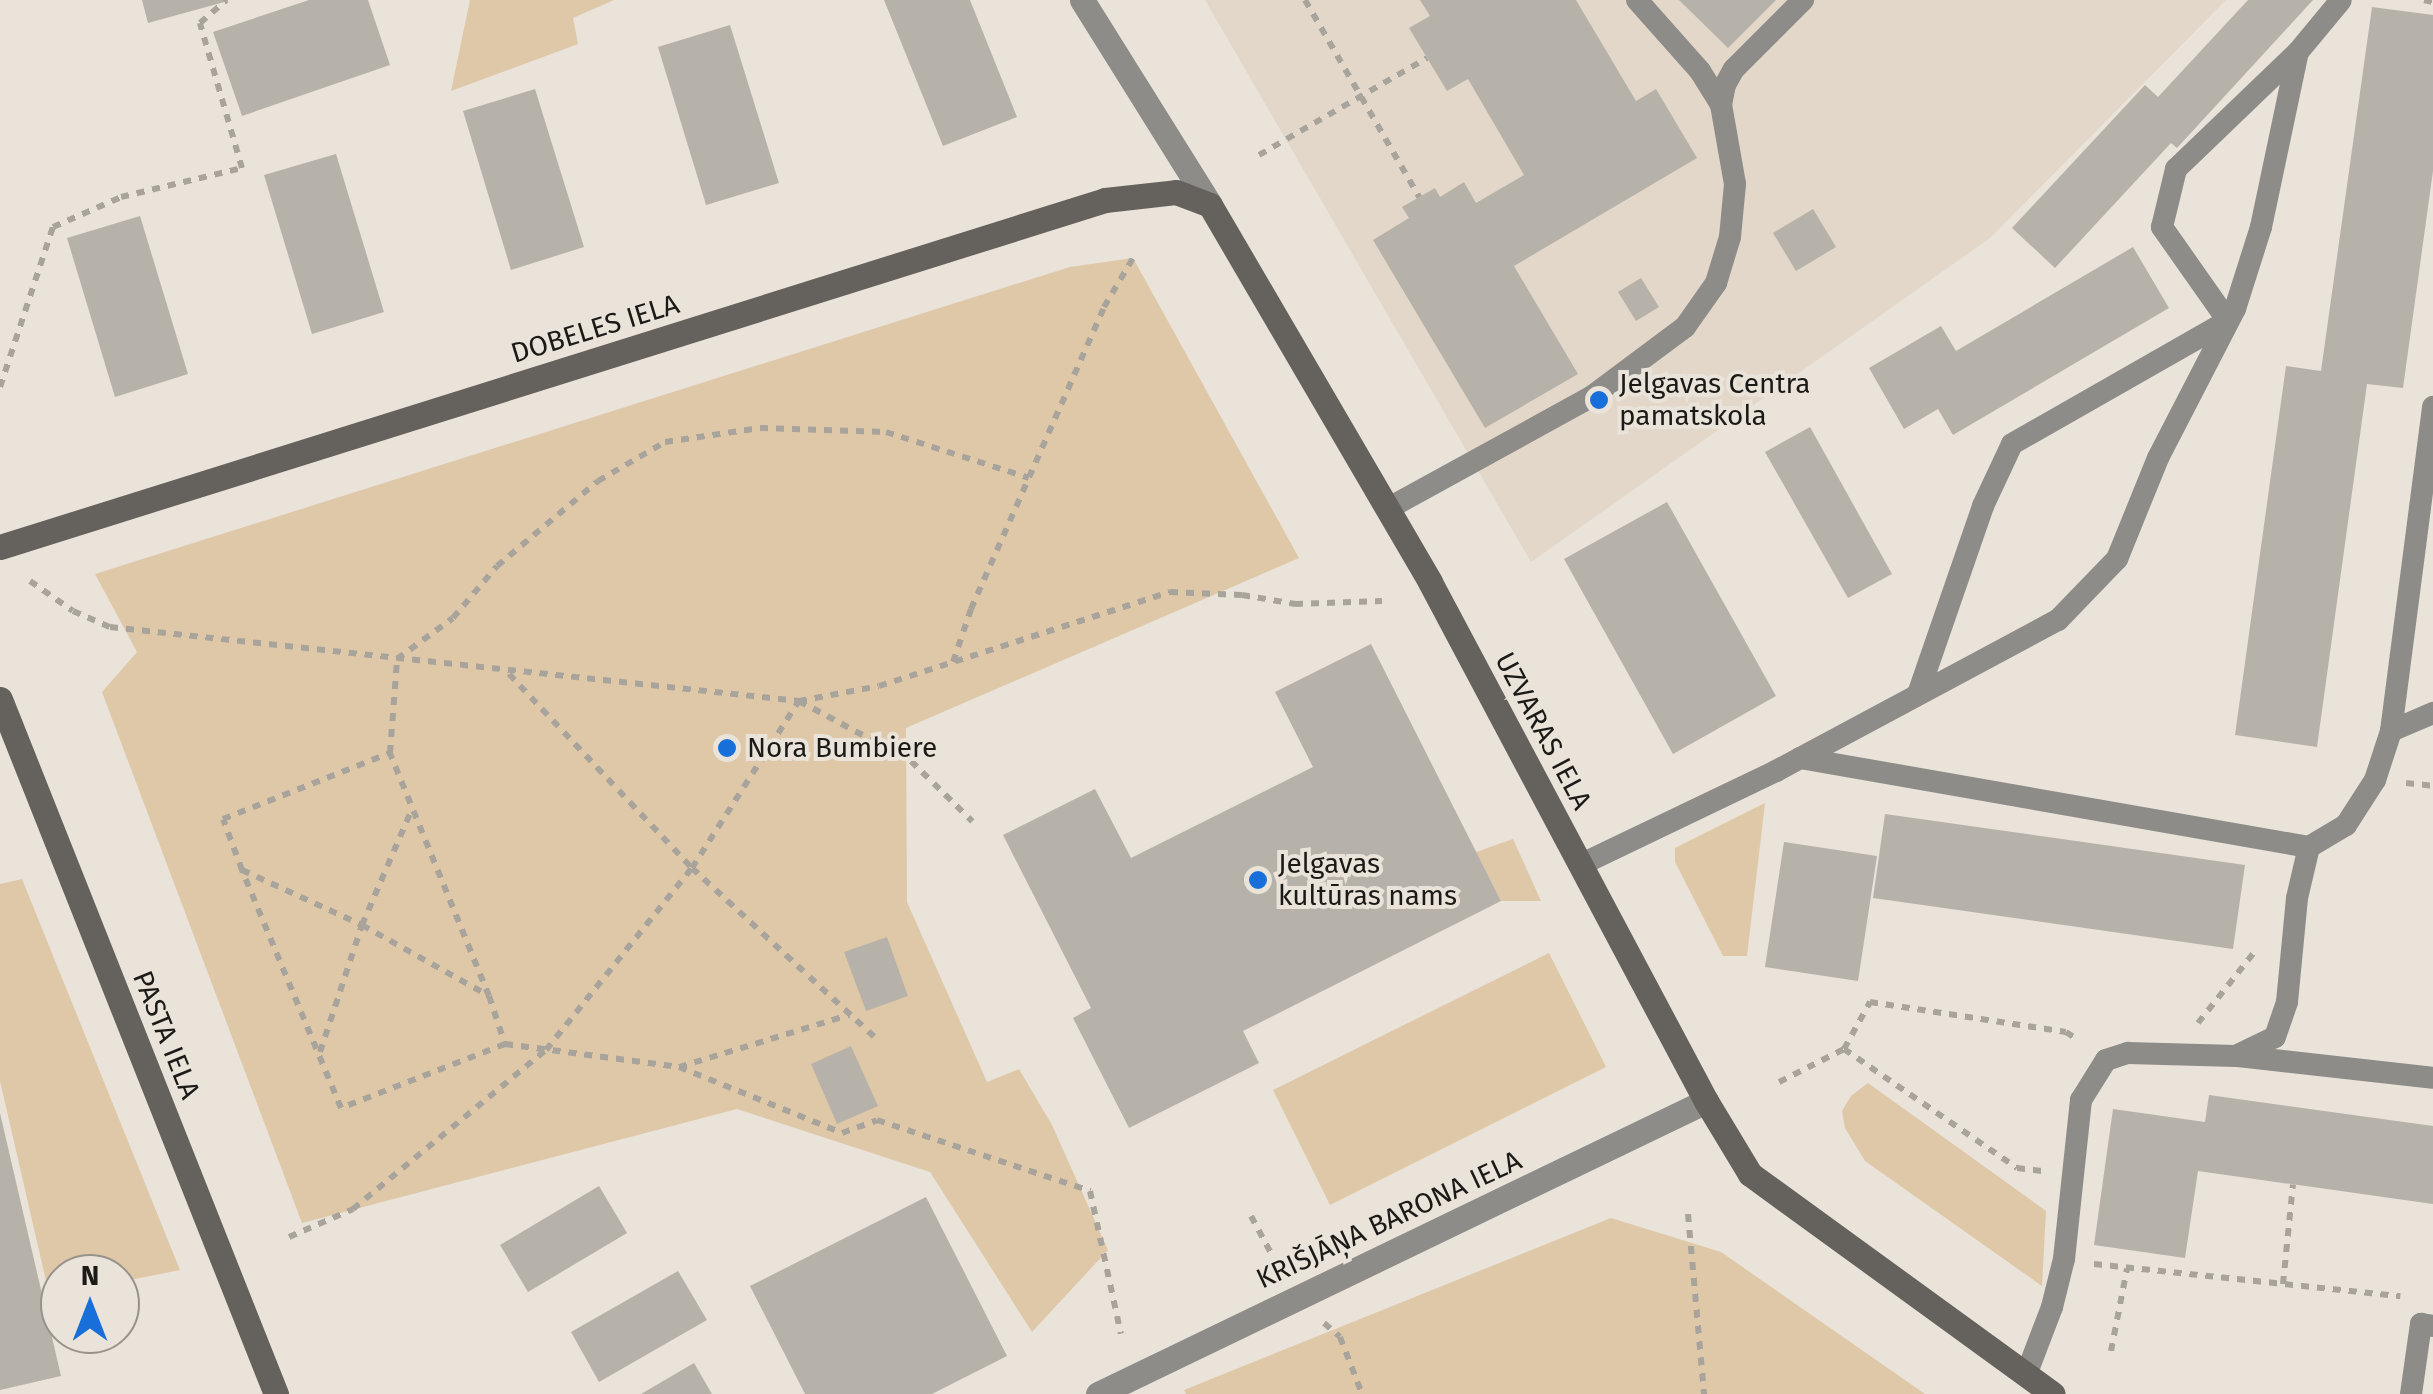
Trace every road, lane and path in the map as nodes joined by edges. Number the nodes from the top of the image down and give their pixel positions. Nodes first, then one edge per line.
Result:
1 (226, 0) edge
2 (1082, 0) edge
3 (1304, 0) edge
4 (1637, 0) edge
5 (1804, 0) edge
6 (2341, 0) edge
7 (2424, 0) edge
8 (2433, 2) edge
9 (2298, 52) junction
10 (1427, 58) dead end
11 (1360, 96) junction
12 (1721, 105) junction
13 (1258, 155) dead end
14 (1419, 197) dead end
15 (1210, 204) junction
16 (1134, 258) dead end
17 (2228, 321) junction
18 (0, 387) edge
19 (2433, 408) edge
20 (1029, 478) junction
21 (1389, 508) junction
22 (0, 547) edge
23 (30, 581) dead end
24 (1382, 601) dead end
25 (397, 659) junction
26 (953, 662) junction
27 (508, 672) junction
28 (1918, 694) junction
29 (0, 699) edge
30 (800, 701) junction
31 (2433, 713) edge
32 (2391, 731) junction
33 (390, 753) junction
34 (1800, 758) junction
35 (412, 809) junction
36 (972, 821) dead end
37 (2309, 847) junction
38 (1580, 865) junction
39 (692, 868) junction
40 (242, 870) junction
41 (362, 925) junction
42 (2260, 945) dead end
43 (488, 996) junction
44 (850, 1014) junction
45 (879, 1041) dead end
46 (504, 1044) junction
47 (1844, 1049) junction
48 (546, 1050) junction
49 (320, 1053) junction
50 (2173, 1054) junction
51 (2236, 1056) junction
52 (2106, 1060) junction
53 (679, 1067) junction
54 (2433, 1078) edge
55 (1779, 1082) dead end
56 (1706, 1101) junction
57 (2073, 1174) junction
58 (2293, 1184) dead end
59 (1688, 1214) dead end
60 (289, 1237) dead end
61 (2064, 1259) junction
62 (2127, 1269) junction
63 (2283, 1284) junction
64 (2427, 1325) edge
65 (1121, 1334) dead end
66 (2111, 1351) dead end
67 (2026, 1375) junction
68 (276, 1394) edge
69 (1098, 1394) edge
70 (1704, 1394) edge
71 (2052, 1394) edge
72 (2411, 1394) edge

1 - 18 path
2 - 15 street, UZVARAS IELA
3 - 11 path
4 - 12 lane
5 - 12 lane
6 - 9 lane
7 - 8 path
9 - 17 lane
9 - 17 lane
10 - 11 path
11 - 13 path
11 - 14 path
12 - 21 lane
15 - 21 main road, UZVARAS IELA
15 - 22 main road, DOBELES IELA
16 - 20 path
17 - 28 lane
17 - 28 lane
19 - 32 lane
20 - 25 path
20 - 26 path
21 - 38 main road, UZVARAS IELA
23 - 25 path
24 - 26 path
25 - 27 path
25 - 33 path
26 - 30 path
27 - 30 path
27 - 39 path
28 - 34 lane
29 - 68 main road, PASTA IELA
30 - 36 path
30 - 39 path
31 - 32 lane
32 - 37 lane
33 - 35 path
33 - 40 path
34 - 37 lane
34 - 38 lane
35 - 41 path
35 - 43 path
37 - 51 lane
38 - 56 main road, UZVARAS IELA
39 - 44 path
39 - 48 path
40 - 41 path
40 - 49 path
41 - 43 path
41 - 49 path
42 - 50 path
43 - 46 path
44 - 45 path
44 - 53 path
46 - 48 path
46 - 49 path
47 - 52 path
47 - 55 path
47 - 57 path
48 - 53 path
48 - 60 path
50 - 51 lane
50 - 52 lane
51 - 54 lane
52 - 57 lane
53 - 65 path
56 - 67 main road, UZVARAS IELA
56 - 69 street, KRIŠJĀŅA BARONA IELA
57 - 61 lane
58 - 63 path
59 - 70 path
61 - 62 path
61 - 67 lane
62 - 63 path
62 - 66 path
63 - 64 path
64 - 72 lane
67 - 71 main road, UZVARAS IELA

